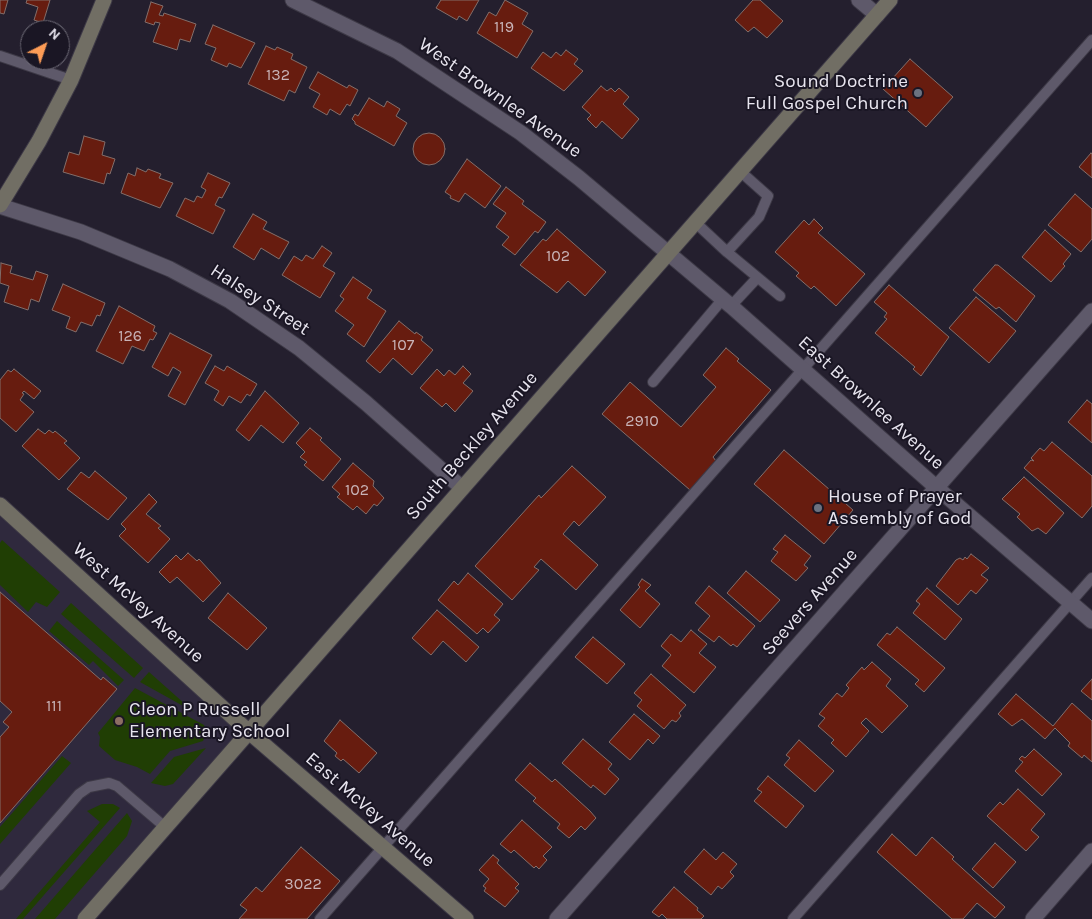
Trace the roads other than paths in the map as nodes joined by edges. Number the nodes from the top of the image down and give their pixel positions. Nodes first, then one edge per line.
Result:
1 (104, 0) edge
2 (293, 0) edge
3 (859, 0) edge
4 (890, 0) edge
5 (876, 16) junction
6 (1092, 40) edge
7 (0, 56) edge
8 (71, 80) junction
9 (741, 172) junction
10 (0, 205) edge
11 (696, 222) junction
12 (727, 252) junction
13 (668, 254) junction
14 (757, 278) junction
15 (780, 296) dead end
16 (726, 303) junction
17 (1092, 311) edge
18 (802, 370) junction
19 (653, 382) dead end
20 (462, 488) junction
21 (937, 488) junction
22 (0, 505) edge
23 (1092, 578) edge
24 (1070, 602) junction
25 (1092, 621) edge
26 (248, 731) junction
27 (165, 827) junction
28 (383, 848) junction
29 (1092, 851) edge
30 (0, 886) edge
31 (85, 919) edge
32 (320, 919) edge
33 (466, 919) edge
34 (557, 919) edge
35 (793, 919) edge
36 (1033, 919) edge

1 - 8 street
2 - 13 street, West Brownlee Avenue
3 - 5 street
4 - 5 street, South Beckley Avenue
5 - 9 street, South Beckley Avenue
6 - 18 lane
7 - 8 lane
8 - 10 street
9 - 11 street, South Beckley Avenue
9 - 12 lane
10 - 20 street, Halsey Street
11 - 12 lane
11 - 13 street, South Beckley Avenue
12 - 14 lane
13 - 16 street, East Brownlee Avenue
13 - 20 street, South Beckley Avenue
14 - 15 lane
14 - 16 lane
16 - 18 street, East Brownlee Avenue
16 - 19 lane
17 - 21 street, Seevers Avenue
18 - 21 street, East Brownlee Avenue
18 - 28 lane
20 - 26 street, South Beckley Avenue
21 - 24 street, East Brownlee Avenue
21 - 34 street, Seevers Avenue
22 - 26 street, West McVey Avenue
23 - 24 lane
24 - 25 street, East Brownlee Avenue
24 - 35 lane
26 - 27 street, South Beckley Avenue
26 - 28 street, East McVey Avenue
27 - 30 lane
27 - 31 street, South Beckley Avenue
28 - 32 lane
28 - 33 street, East McVey Avenue
29 - 36 street

